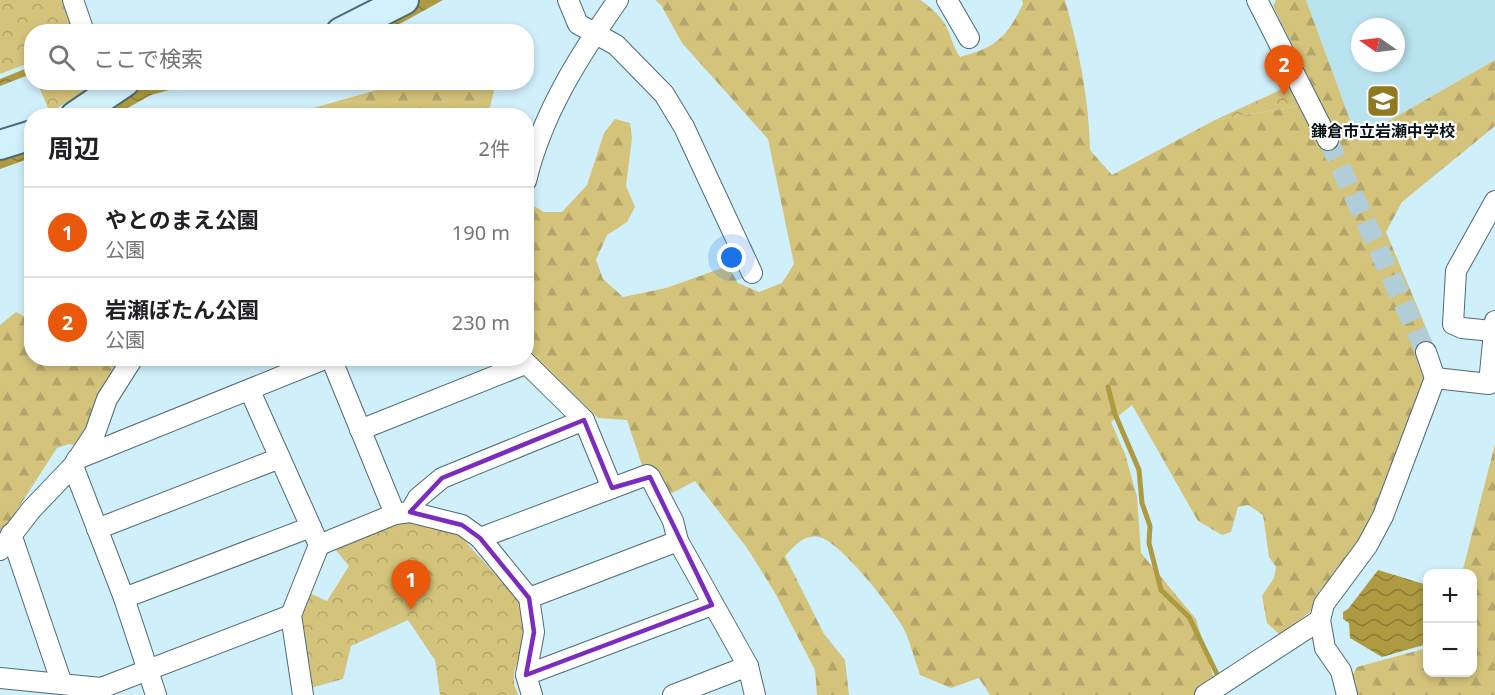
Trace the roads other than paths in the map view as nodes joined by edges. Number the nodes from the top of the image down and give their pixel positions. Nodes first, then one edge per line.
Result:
1 (73, 0) edge
2 (404, 0) edge
3 (568, 0) edge
4 (618, 0) edge
5 (947, 0) edge
6 (1257, 0) edge
7 (81, 24) edge
8 (357, 24) edge
9 (594, 35) junction
10 (969, 38) dead end
11 (106, 90) edge
12 (85, 108) edge
13 (24, 138) edge
14 (1328, 140) tunnel mouth
15 (0, 145) edge
16 (534, 155) edge
17 (1495, 201) edge
18 (752, 273) dead end
19 (1494, 326) edge
20 (1426, 351) tunnel mouth
21 (128, 366) edge
22 (288, 366) edge
23 (332, 366) edge
24 (511, 366) edge
25 (528, 366) edge
26 (1434, 378) junction
27 (250, 391) junction
28 (584, 420) junction
29 (360, 430) junction
30 (280, 458) junction
31 (75, 462) junction
32 (612, 488) junction
33 (403, 513) junction
34 (97, 529) junction
35 (315, 536) junction
36 (480, 538) junction
37 (678, 541) junction
38 (5, 542) edge
39 (124, 598) junction
40 (529, 598) junction
41 (712, 605) junction
42 (291, 615) junction
43 (1320, 620) junction
44 (748, 666) junction
45 (147, 669) junction
46 (526, 675) junction
47 (0, 678) edge
48 (62, 684) junction
49 (156, 695) edge
50 (303, 695) edge
51 (532, 695) edge
52 (673, 695) edge
53 (755, 695) edge
54 (1205, 695) edge
55 (1347, 695) edge

1 - 7 street
2 - 8 street
3 - 9 street
4 - 9 street
5 - 10 street
6 - 14 street
9 - 16 street
9 - 18 street
11 - 12 street
13 - 15 street
17 - 19 street
19 - 26 street
20 - 26 street
21 - 31 street
22 - 27 street
23 - 29 street
24 - 29 street
25 - 28 street
26 - 43 street
27 - 30 street
27 - 31 street
28 - 32 street
28 - 33 street
29 - 33 street
30 - 34 street
30 - 35 street
31 - 34 street
31 - 38 street
32 - 36 street
32 - 37 street
33 - 35 street
33 - 36 street
34 - 39 street
35 - 39 street
35 - 42 street
36 - 40 street
37 - 40 street
37 - 41 street
38 - 48 street
39 - 45 street
40 - 46 street
41 - 44 street
41 - 46 street
42 - 45 street
42 - 50 street
43 - 54 street
43 - 55 street
44 - 52 street
44 - 53 street
45 - 48 street
45 - 49 street
46 - 51 street
47 - 48 street

